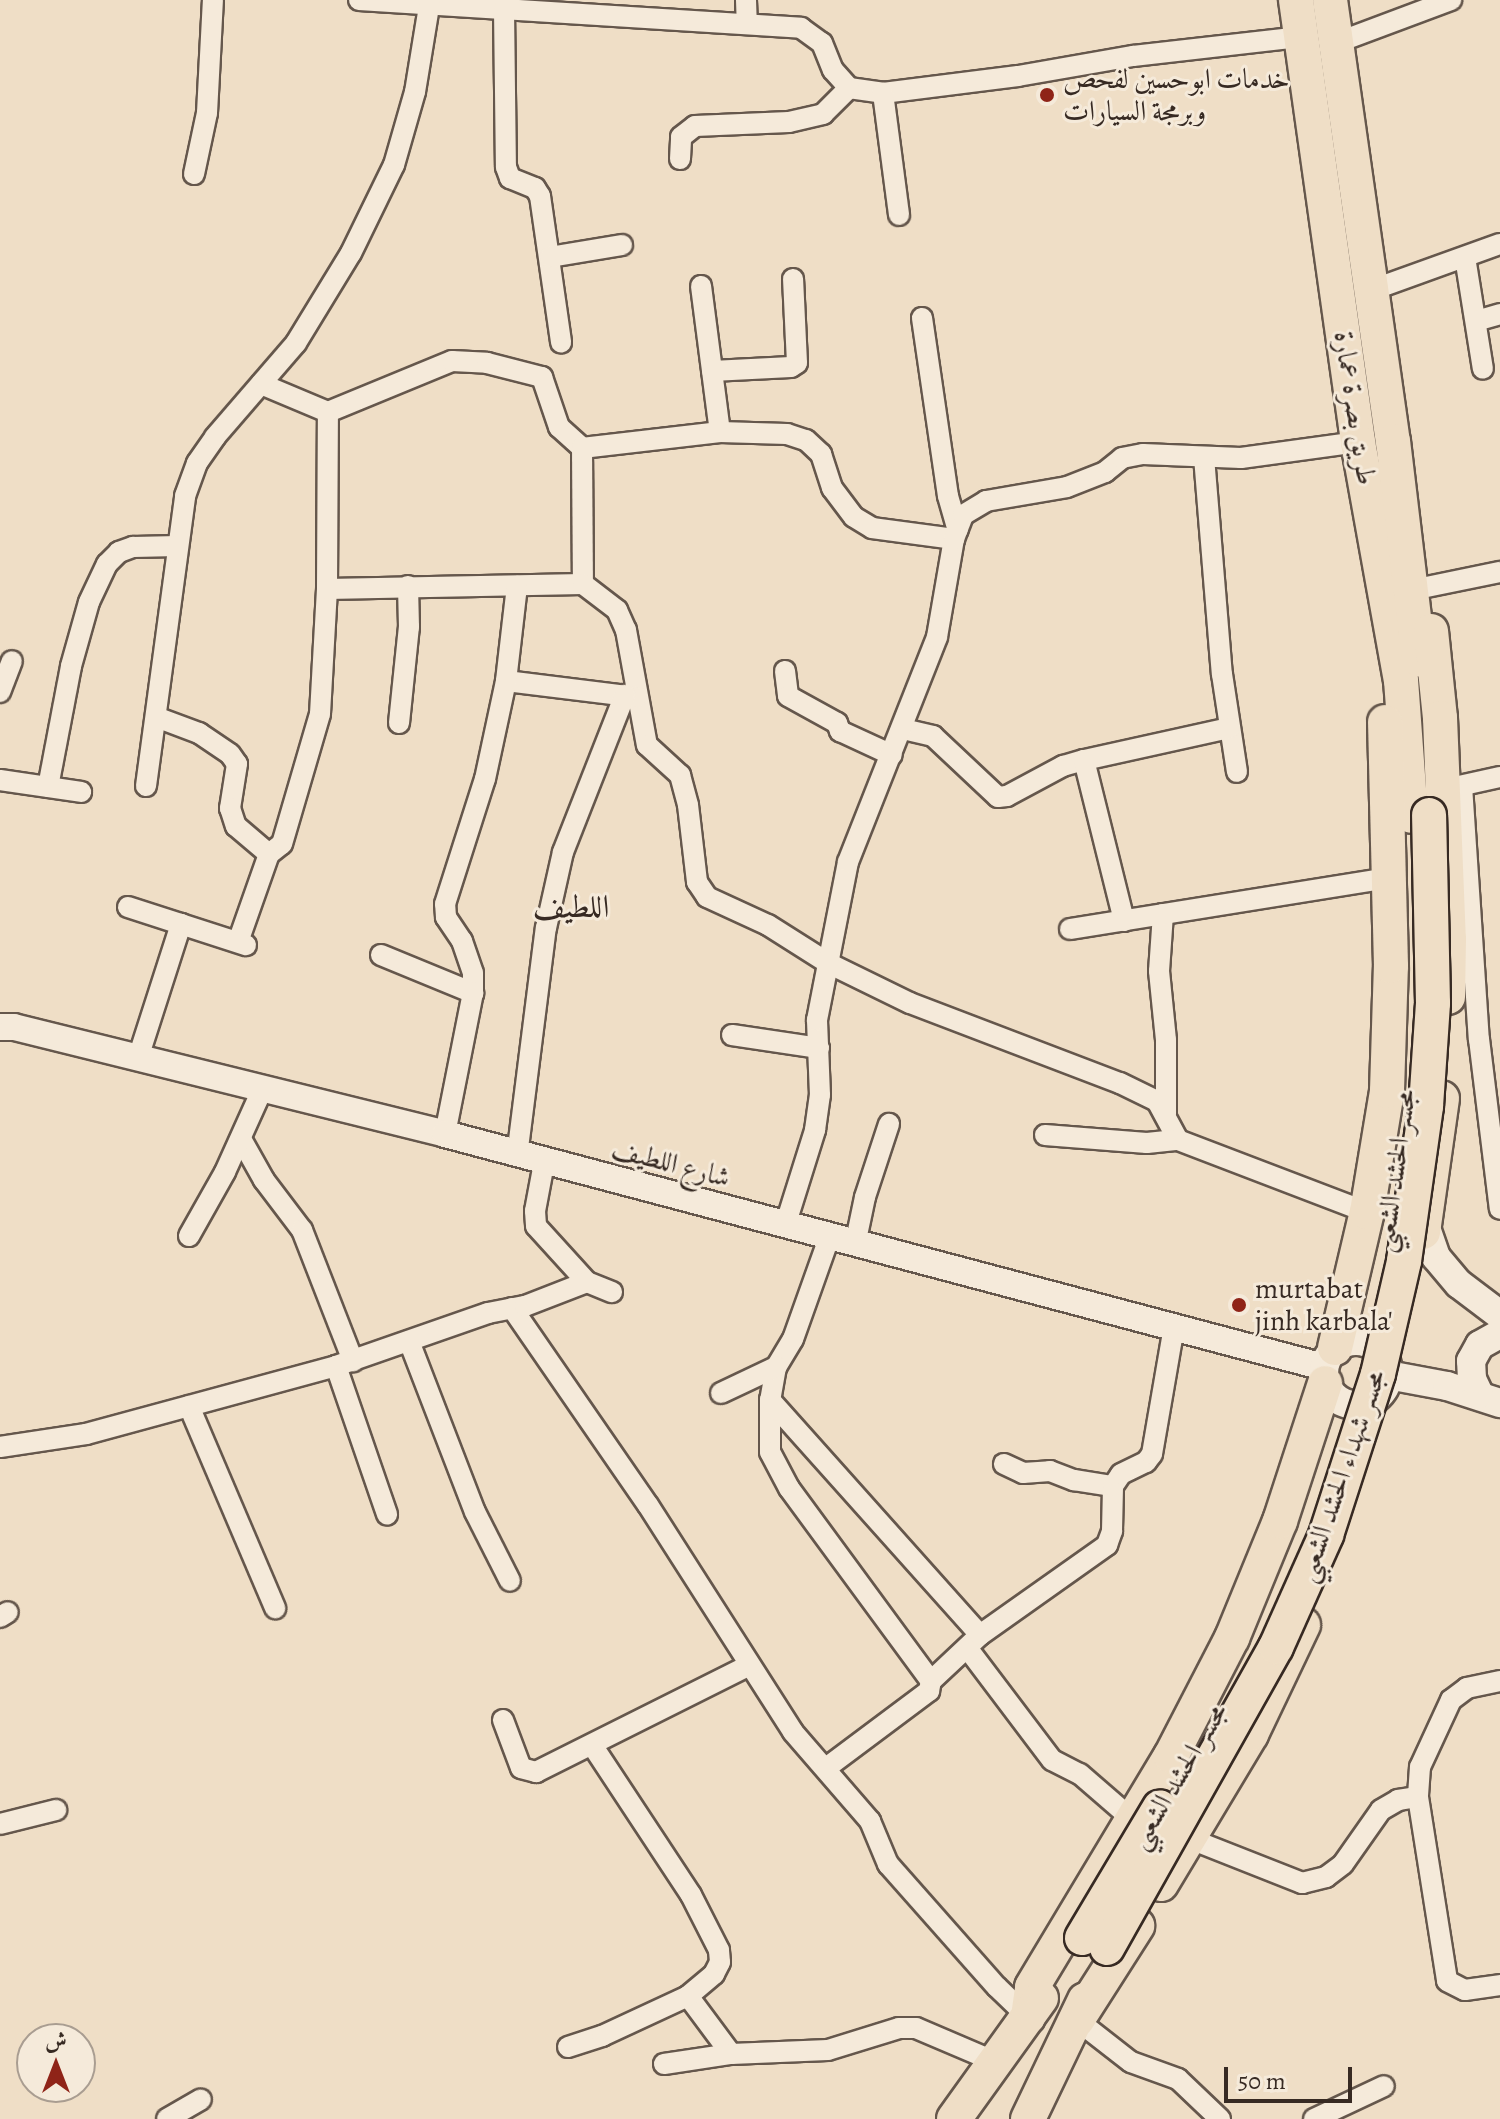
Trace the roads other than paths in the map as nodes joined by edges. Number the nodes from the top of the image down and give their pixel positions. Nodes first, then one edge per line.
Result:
1 (213, 0) edge
2 (359, 0) edge
3 (746, 0) edge
4 (1296, 0) edge
5 (1330, 0) edge
6 (1451, 0) edge
7 (429, 2) edge
8 (504, 9) junction
9 (747, 24) junction
10 (1301, 37) junction
11 (1336, 43) junction
12 (849, 88) junction
13 (883, 93) junction
14 (680, 159) dead end
15 (194, 174) dead end
16 (899, 215) dead end
17 (1500, 244) edge
18 (622, 245) dead end
19 (550, 257) junction
20 (1465, 257) junction
21 (793, 279) dead end
22 (701, 286) dead end
23 (1372, 290) junction
24 (1500, 314) edge
25 (922, 318) dead end
26 (1476, 321) junction
27 (561, 342) dead end
28 (1483, 369) dead end
29 (712, 371) junction
30 (261, 384) junction
31 (328, 412) junction
32 (720, 432) junction
33 (1358, 442) junction
34 (582, 448) junction
35 (1204, 457) junction
36 (956, 534) junction
37 (178, 546) junction
38 (1500, 572) edge
39 (583, 584) junction
40 (408, 586) junction
41 (517, 586) junction
42 (327, 589) junction
43 (1398, 590) junction
44 (12, 661) dead end
45 (785, 671) dead end
46 (506, 681) junction
47 (0, 692) edge
48 (631, 696) junction
49 (156, 717) junction
50 (399, 723) dead end
51 (1230, 728) junction
52 (903, 729) junction
53 (892, 755) junction
54 (1084, 760) junction
55 (1237, 772) dead end
56 (1500, 777) edge
57 (0, 780) edge
58 (146, 786) dead end
59 (48, 787) junction
60 (81, 792) dead end
61 (1436, 802) junction
62 (269, 854) junction
63 (1390, 878) junction
64 (128, 907) dead end
65 (1163, 914) junction
66 (1124, 921) junction
67 (181, 924) junction
68 (1070, 929) dead end
69 (381, 955) dead end
70 (828, 963) junction
71 (473, 993) junction
72 (0, 1027) edge
73 (732, 1035) dead end
74 (819, 1048) junction
75 (138, 1058) junction
76 (1491, 1081) edge
77 (263, 1088) junction
78 (1166, 1114) junction
79 (889, 1124) dead end
80 (445, 1134) junction
81 (1045, 1135) dead end
82 (241, 1139) junction
83 (1178, 1140) junction
84 (517, 1156) junction
85 (544, 1163) junction
86 (1500, 1209) edge
87 (1367, 1212) junction
88 (1425, 1225) junction
89 (785, 1226) junction
90 (189, 1236) dead end
91 (829, 1238) junction
92 (855, 1245) junction
93 (1359, 1246) junction
94 (1417, 1259) junction
95 (587, 1282) junction
96 (612, 1292) dead end
97 (512, 1308) junction
98 (1500, 1315) edge
99 (1174, 1326) junction
100 (1500, 1334) edge
101 (409, 1341) junction
102 (345, 1363) junction
103 (1328, 1366) junction
104 (776, 1367) junction
105 (1384, 1378) junction
106 (721, 1393) dead end
107 (1489, 1399) edge
108 (770, 1400) junction
109 (189, 1406) junction
110 (0, 1447) edge
111 (1004, 1464) dead end
112 (1113, 1486) junction
113 (387, 1514) dead end
114 (510, 1581) dead end
115 (275, 1608) dead end
116 (974, 1642) junction
117 (750, 1665) junction
118 (931, 1681) junction
119 (1500, 1681) edge
120 (503, 1720) dead end
121 (592, 1745) junction
122 (826, 1768) junction
123 (1418, 1797) junction
124 (56, 1810) dead end
125 (1132, 1819) junction
126 (0, 1824) edge
127 (1188, 1838) junction
128 (1094, 1943) junction
129 (1500, 1985) edge
130 (688, 1996) junction
131 (1028, 2017) junction
132 (1077, 2020) junction
133 (568, 2047) dead end
134 (731, 2054) junction
135 (998, 2063) junction
136 (664, 2064) dead end
137 (1384, 2086) dead end
138 (201, 2099) dead end
139 (167, 2119) edge
140 (954, 2119) edge
141 (1028, 2119) edge
142 (1220, 2119) edge
143 (1314, 2119) edge

1 - 15 street
2 - 7 street
3 - 9 street
4 - 10 highway, طريق بصرة عمارة
5 - 11 highway, طريق بصرة عمارة
6 - 11 street
7 - 8 street
7 - 30 street
8 - 9 street
8 - 19 street
9 - 12 street
10 - 13 street
10 - 33 highway, طريق بصرة عمارة
11 - 23 highway, طريق بصرة عمارة
12 - 13 street
12 - 14 street
13 - 16 street
17 - 20 street
18 - 19 street
19 - 27 street
20 - 23 street
20 - 26 street
21 - 29 street
22 - 29 street
23 - 43 highway, طريق بصرة عمارة
24 - 26 street
25 - 36 street
26 - 28 street
29 - 32 street
30 - 31 street
30 - 37 street
31 - 34 street
31 - 42 street
32 - 34 street
32 - 36 street
33 - 35 street
33 - 43 highway, طريق بصرة عمارة
34 - 39 street
35 - 36 street
35 - 51 street
36 - 52 street
37 - 49 street
37 - 59 street
38 - 43 street
39 - 41 street
39 - 48 street
40 - 41 street
40 - 42 street
40 - 50 street
41 - 46 street
42 - 62 street
43 - 61 highway, طريق بصرة عمارة
43 - 63 highway
44 - 47 street
45 - 53 street
46 - 48 street
46 - 71 street
48 - 70 street
48 - 84 street
49 - 58 street
49 - 62 street
51 - 54 street
51 - 55 street
52 - 53 street
52 - 54 street
53 - 70 street
54 - 66 street
56 - 61 street
57 - 59 street
59 - 60 street
61 - 76 street
61 - 88 highway
61 - 128 highway, مجسر شهداء الحشد الشعبي, bridge
62 - 67 street
63 - 65 street
63 - 87 highway
64 - 67 street
65 - 66 street
65 - 78 street
66 - 68 street
67 - 75 street
69 - 71 street
70 - 74 street
70 - 78 street
71 - 80 street
72 - 75 street, شارع اللطيف
73 - 74 street
74 - 89 street
75 - 77 street, شارع اللطيف
76 - 86 street
77 - 80 street, شارع اللطيف
77 - 82 street
78 - 83 street
79 - 92 street
80 - 84 street, شارع اللطيف
81 - 83 street
82 - 90 street
82 - 102 street
83 - 87 street
84 - 85 street, شارع اللطيف
85 - 89 street, شارع اللطيف
85 - 95 street
87 - 93 highway
88 - 94 highway
88 - 98 main road
89 - 91 street, شارع اللطيف
91 - 92 street, شارع اللطيف
91 - 104 street
92 - 99 street, شارع اللطيف
93 - 94 highway
93 - 103 highway
94 - 105 highway
95 - 96 street
95 - 97 street
97 - 101 street
97 - 117 street
99 - 103 street, شارع اللطيف
99 - 112 street
100 - 107 main road
101 - 102 street
101 - 114 street
102 - 109 street
102 - 113 street
103 - 105 main road
103 - 105 main road
103 - 125 highway
104 - 106 street
104 - 108 street
105 - 107 main road
105 - 127 highway
108 - 116 street
108 - 118 street
109 - 110 street
109 - 115 street
111 - 112 street
112 - 116 street
116 - 118 street
116 - 125 street
117 - 121 street
117 - 122 street
118 - 122 street
119 - 123 street
120 - 121 street
121 - 130 street
122 - 131 street
123 - 127 street
123 - 129 street
124 - 126 street
125 - 131 highway
127 - 132 highway
128 - 131 highway
128 - 132 highway
130 - 133 street
130 - 134 street
131 - 135 highway
132 - 141 highway
132 - 142 street
134 - 135 street
134 - 136 street
135 - 140 highway
137 - 143 street
138 - 139 street

